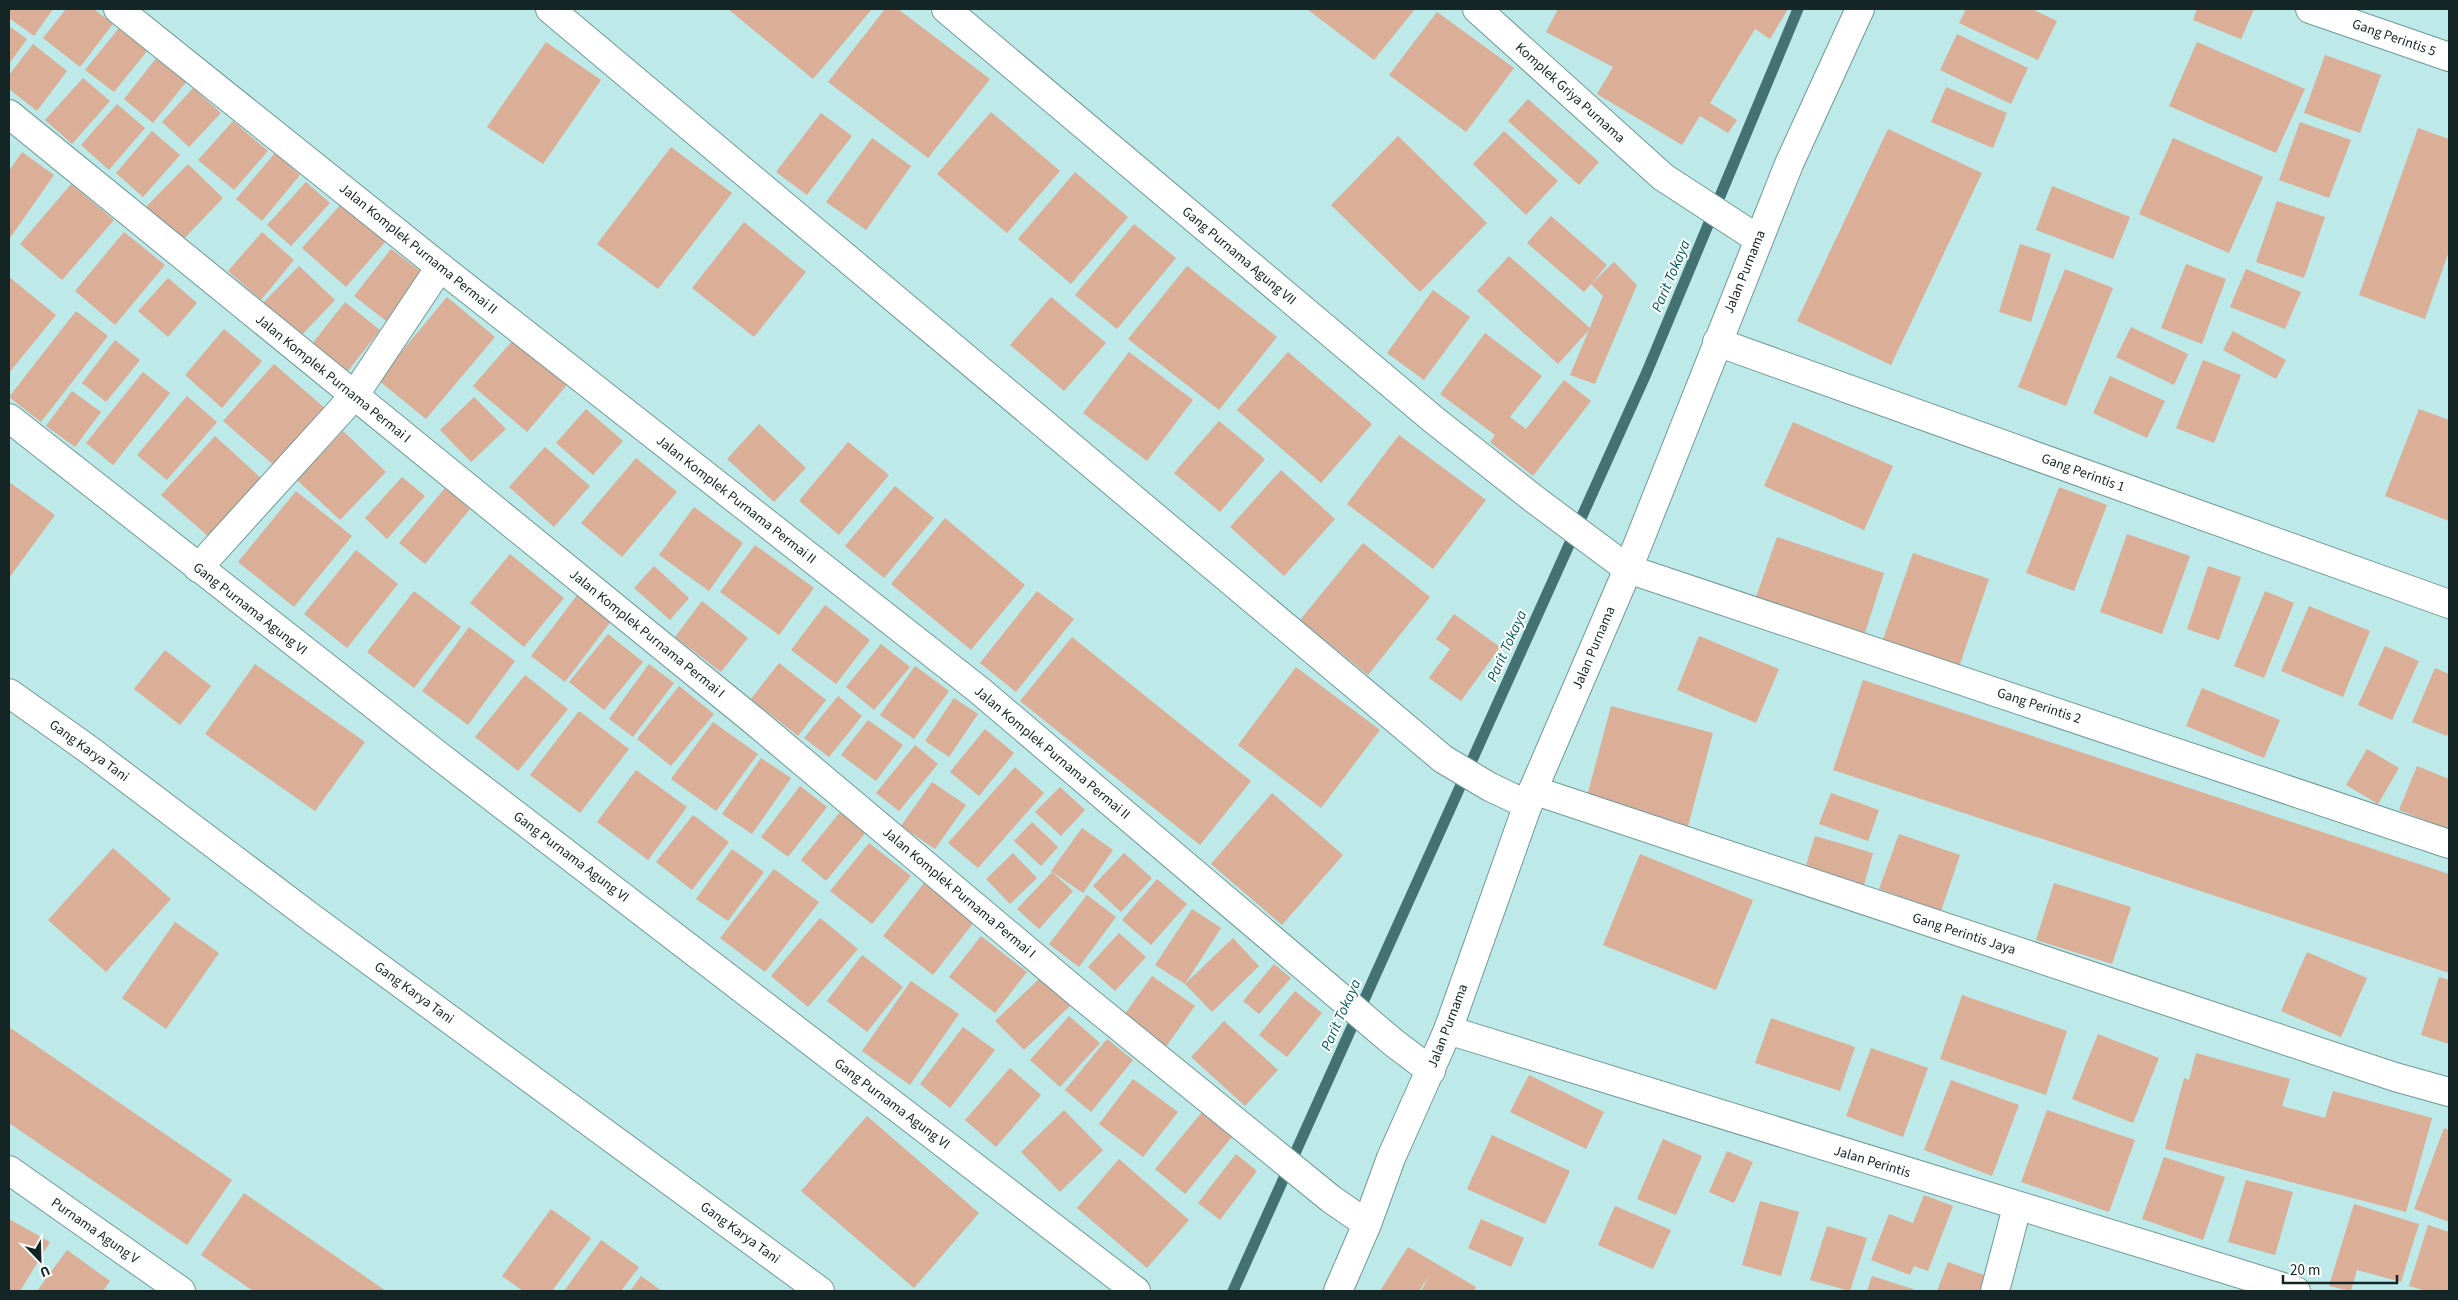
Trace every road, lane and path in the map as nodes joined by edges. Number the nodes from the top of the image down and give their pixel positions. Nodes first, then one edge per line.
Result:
1 (118, 9) edge
2 (550, 9) edge
3 (946, 9) edge
4 (1477, 9) edge
5 (1860, 9) edge
6 (2310, 9) edge
7 (2449, 57) edge
8 (9, 114) edge
9 (1758, 239) junction
10 (440, 267) junction
11 (1717, 342) junction
12 (354, 396) junction
13 (9, 418) edge
14 (1597, 548) joint
15 (198, 568) junction
16 (1628, 569) junction
17 (2449, 604) edge
18 (9, 693) edge
19 (1530, 798) junction
20 (2449, 843) edge
21 (1448, 1030) junction
22 (1431, 1071) junction
23 (2449, 1092) edge
24 (9, 1170) edge
25 (2017, 1207) junction
26 (1368, 1224) junction
27 (181, 1291) edge
28 (820, 1291) edge
29 (1136, 1291) edge
30 (1338, 1291) edge
31 (1995, 1291) edge
32 (2296, 1291) edge

1 - 10 street, Jalan Komplek Purnama Permai II
2 - 19 street, Gang Perintis Jaya
3 - 14 street, Gang Purnama Agung VII
4 - 9 street, Komplek Griya Purnama
5 - 9 street, Jalan Purnama
6 - 7 street, Gang Perintis 5
8 - 12 street, Jalan Komplek Purnama Permai I
9 - 11 street, Jalan Purnama
10 - 12 street
10 - 22 street, Jalan Komplek Purnama Permai II
11 - 16 street, Jalan Purnama
11 - 17 street, Gang Perintis 1
12 - 15 street
12 - 26 street, Jalan Komplek Purnama Permai I
13 - 15 street, Gang Purnama Agung VI
14 - 16 street, Gang Perintis 2
15 - 29 street, Gang Purnama Agung VI
16 - 19 street, Jalan Purnama
16 - 20 street, Gang Perintis 2
18 - 28 street, Gang Karya Tani
19 - 21 street, Jalan Purnama
19 - 23 street, Gang Perintis Jaya
21 - 22 street, Jalan Purnama
21 - 25 street, Jalan Perintis
22 - 26 street, Jalan Purnama
24 - 27 street, Purnama Agung V
25 - 31 street
25 - 32 street, Jalan Perintis
26 - 30 street, Jalan Purnama

